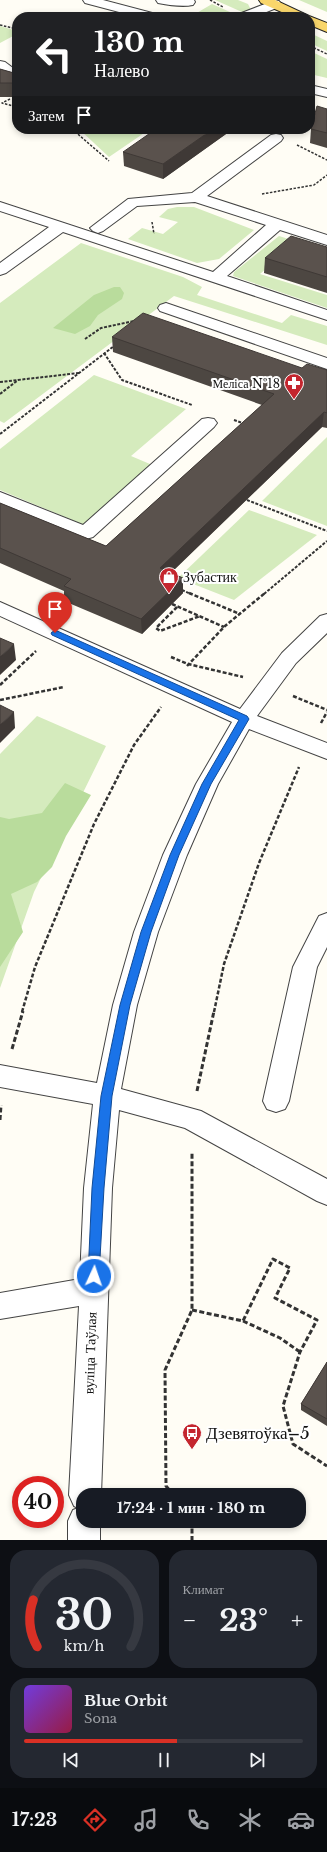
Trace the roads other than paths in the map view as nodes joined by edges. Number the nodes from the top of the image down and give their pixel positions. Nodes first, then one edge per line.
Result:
1 (89, 0) edge
2 (127, 0) edge
3 (162, 0) edge
4 (189, 2) dead end
5 (270, 2) edge
6 (116, 7) junction
7 (133, 12) edge
8 (150, 12) edge
9 (252, 12) edge
10 (292, 12) edge
11 (315, 22) edge
12 (327, 28) edge
13 (4, 63) edge
14 (12, 72) edge
15 (315, 90) edge
16 (327, 93) edge
17 (276, 138) dead end
18 (196, 197) junction
19 (0, 206) edge
20 (277, 224) junction
21 (61, 226) junction
22 (98, 228) dead end
23 (327, 240) edge
24 (0, 270) edge
25 (216, 278) junction
26 (166, 308) road end
27 (327, 315) edge
28 (327, 364) edge
29 (208, 424) dead end
30 (0, 498) edge
31 (0, 608) edge
32 (327, 621) edge
33 (244, 719) junction
34 (327, 751) edge
35 (327, 922) edge
36 (2, 1076) edge
37 (107, 1096) junction
38 (276, 1101) dead end
39 (327, 1193) edge
40 (93, 1290) junction
41 (0, 1306) edge
42 (85, 1488) edge
43 (84, 1528) edge
44 (84, 1540) edge

1 - 6 street
2 - 6 street
3 - 4 street
3 - 8 street
5 - 9 street
5 - 10 main road
6 - 7 street
11 - 12 main road
13 - 14 street
15 - 16 street
17 - 18 street
18 - 20 street
18 - 22 street
19 - 21 street
20 - 23 street
20 - 25 street
21 - 24 street
21 - 25 street
25 - 27 street
26 - 28 street
29 - 30 street
31 - 33 street
32 - 33 street, вуліца Таўлая
33 - 34 street
33 - 37 street, вуліца Таўлая
35 - 38 street
36 - 37 street
37 - 39 street
37 - 40 street, вуліца Таўлая
40 - 41 street
40 - 42 street, вуліца Таўлая
43 - 44 street

